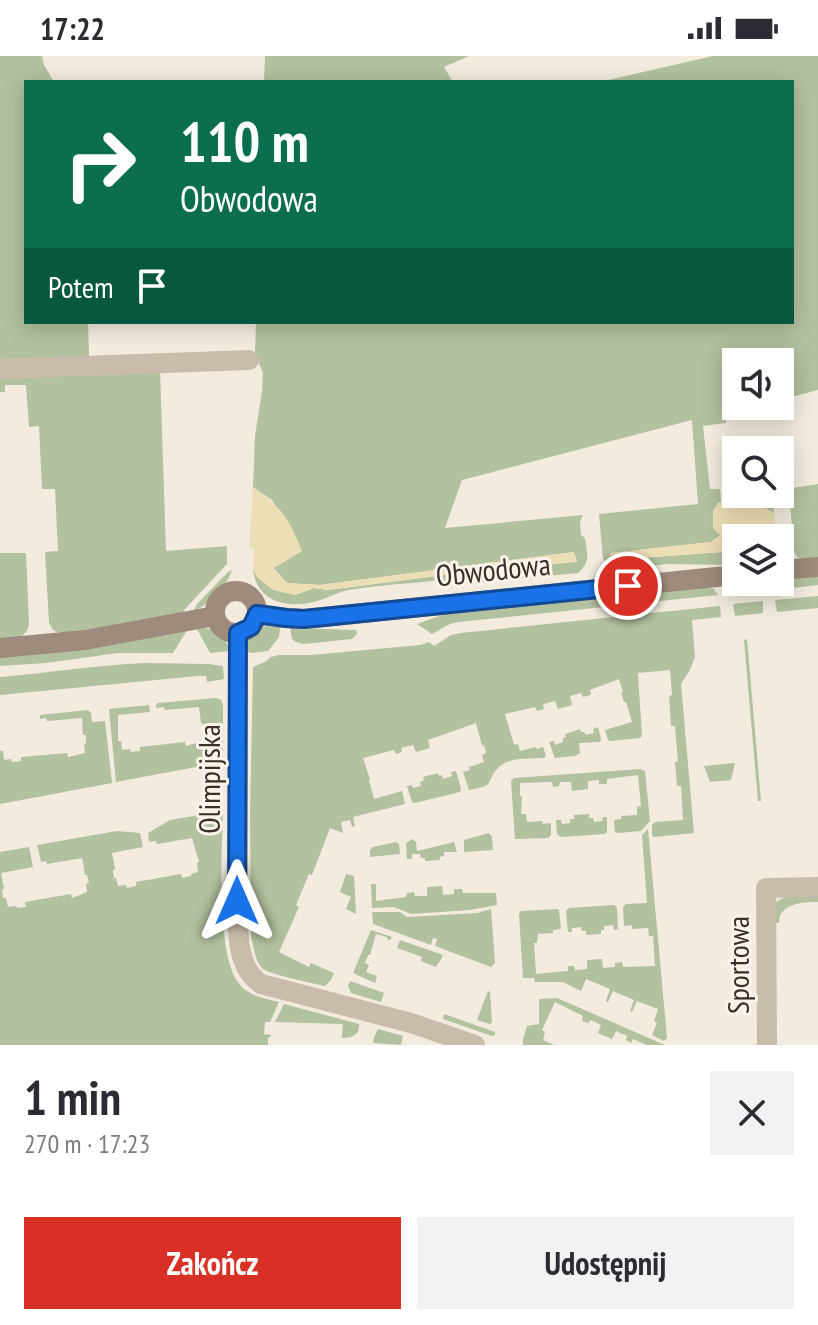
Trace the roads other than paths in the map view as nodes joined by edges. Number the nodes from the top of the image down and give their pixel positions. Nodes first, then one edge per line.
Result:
1 (249, 360) dead end
2 (0, 369) edge
3 (818, 567) edge
4 (794, 569) edge
5 (722, 576) edge
6 (257, 614) junction
7 (215, 616) junction
8 (238, 633) junction
9 (0, 648) edge
10 (818, 887) edge
11 (475, 1045) edge
12 (767, 1045) edge

1 - 2 street
3 - 4 main road
5 - 6 main road, Obwodowa
6 - 7 main road
6 - 8 main road
7 - 8 main road
7 - 9 main road
8 - 11 street, Olimpijska
10 - 12 street, Sportowa

